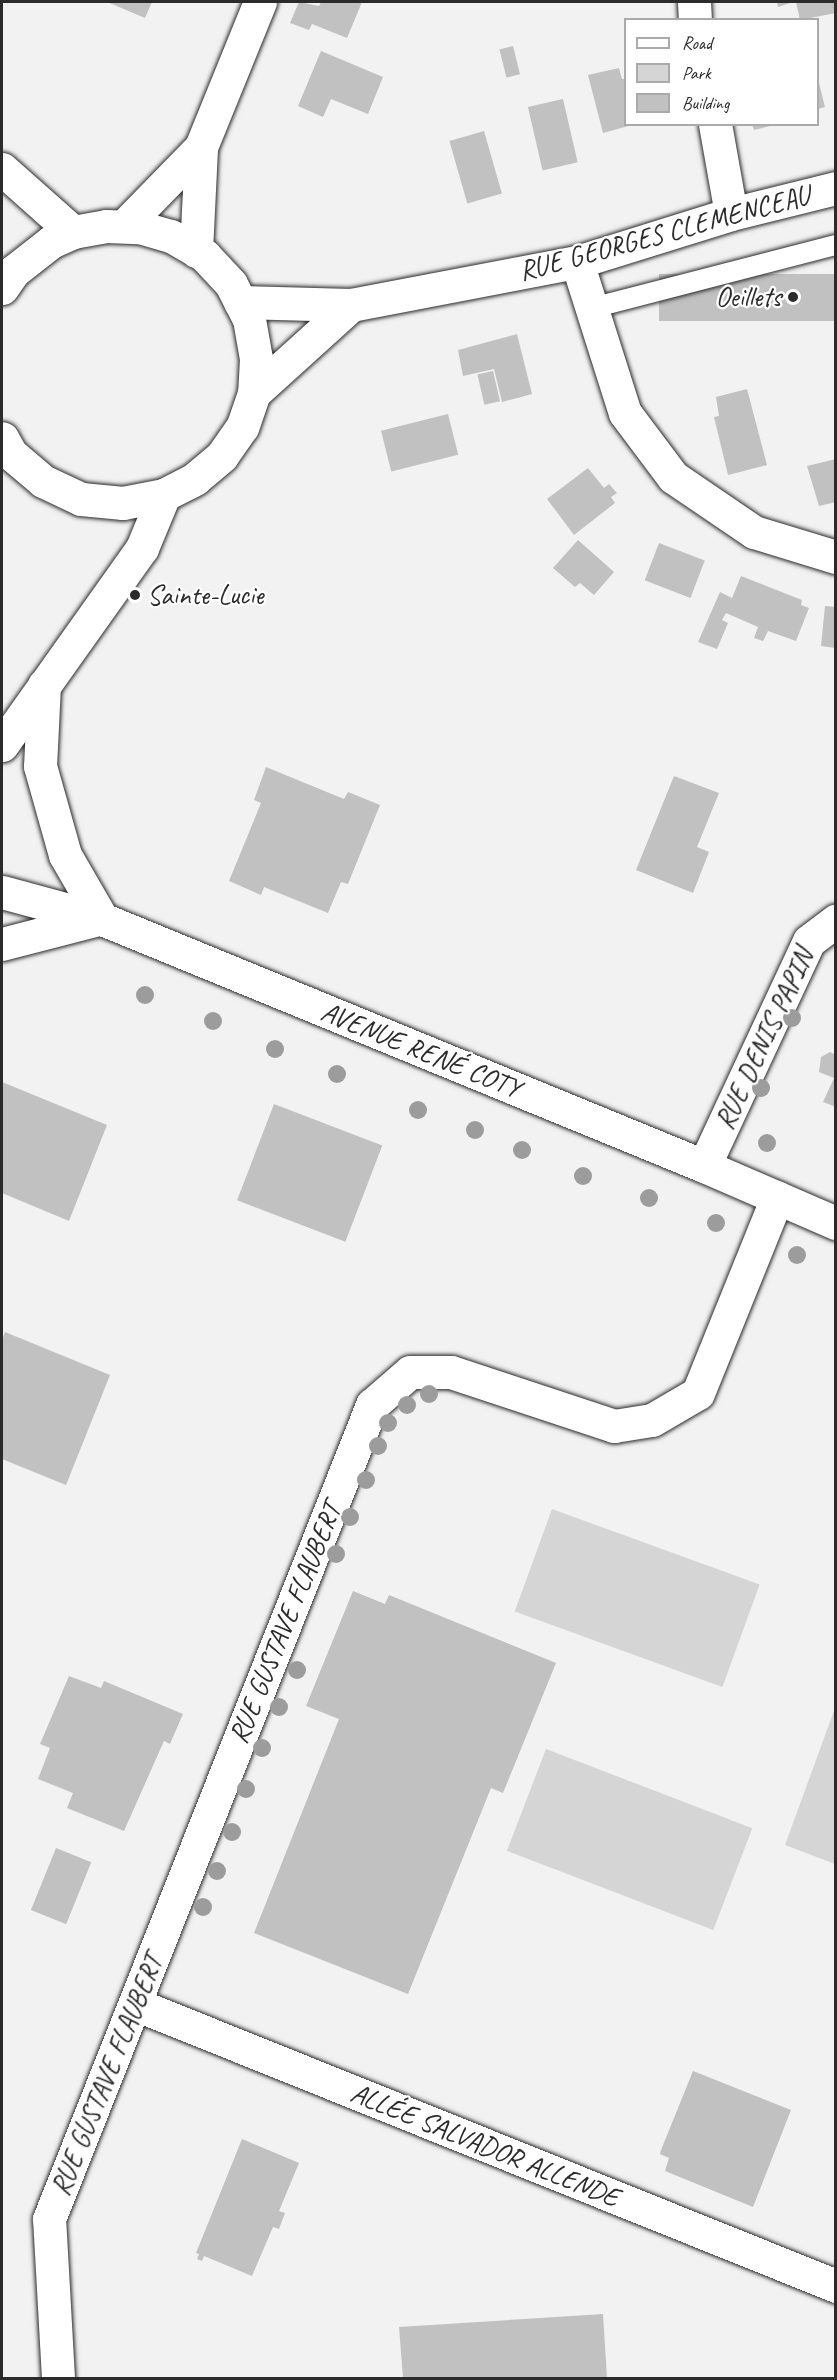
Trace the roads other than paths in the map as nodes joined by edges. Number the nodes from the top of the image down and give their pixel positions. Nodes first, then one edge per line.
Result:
1 (260, 2) edge
2 (694, 2) edge
3 (695, 18) edge
4 (715, 126) edge
5 (201, 147) junction
6 (2, 169) edge
7 (836, 188) edge
8 (731, 214) junction
9 (124, 226) junction
10 (73, 232) junction
11 (836, 245) edge
12 (196, 250) junction
13 (577, 261) junction
14 (2, 288) edge
15 (240, 302) junction
16 (351, 305) junction
17 (592, 308) junction
18 (254, 393) junction
19 (2, 438) edge
20 (164, 495) junction
21 (836, 557) edge
22 (44, 685) junction
23 (2, 745) edge
24 (2, 891) edge
25 (102, 919) junction
26 (836, 921) edge
27 (2, 944) edge
28 (704, 1166) junction
29 (777, 1197) junction
30 (836, 1222) edge
31 (135, 2004) junction
32 (836, 2286) edge
33 (58, 2379) edge

1 - 5 street
2 - 3 street
4 - 8 street
5 - 9 street
5 - 12 street
6 - 10 street
7 - 8 street, RUE GEORGES CLEMENCEAU
8 - 13 street, RUE GEORGES CLEMENCEAU
9 - 10 street
9 - 12 street
10 - 14 street
11 - 17 lane
12 - 15 street
13 - 16 street, RUE GEORGES CLEMENCEAU
13 - 17 street
15 - 16 street, RUE GEORGES CLEMENCEAU
15 - 18 street
16 - 18 street
17 - 21 street
18 - 20 street
19 - 20 street
20 - 22 street
22 - 23 street
22 - 25 street
24 - 25 street, AVENUE RENÉ COTY
25 - 27 street
25 - 28 street, AVENUE RENÉ COTY
26 - 28 street, RUE DENIS PAPIN
28 - 29 street, AVENUE RENÉ COTY
29 - 30 street, AVENUE RENÉ COTY
29 - 31 street, RUE GUSTAVE FLAUBERT
31 - 32 street, ALLÉE SALVADOR ALLENDE
31 - 33 street, RUE GUSTAVE FLAUBERT

